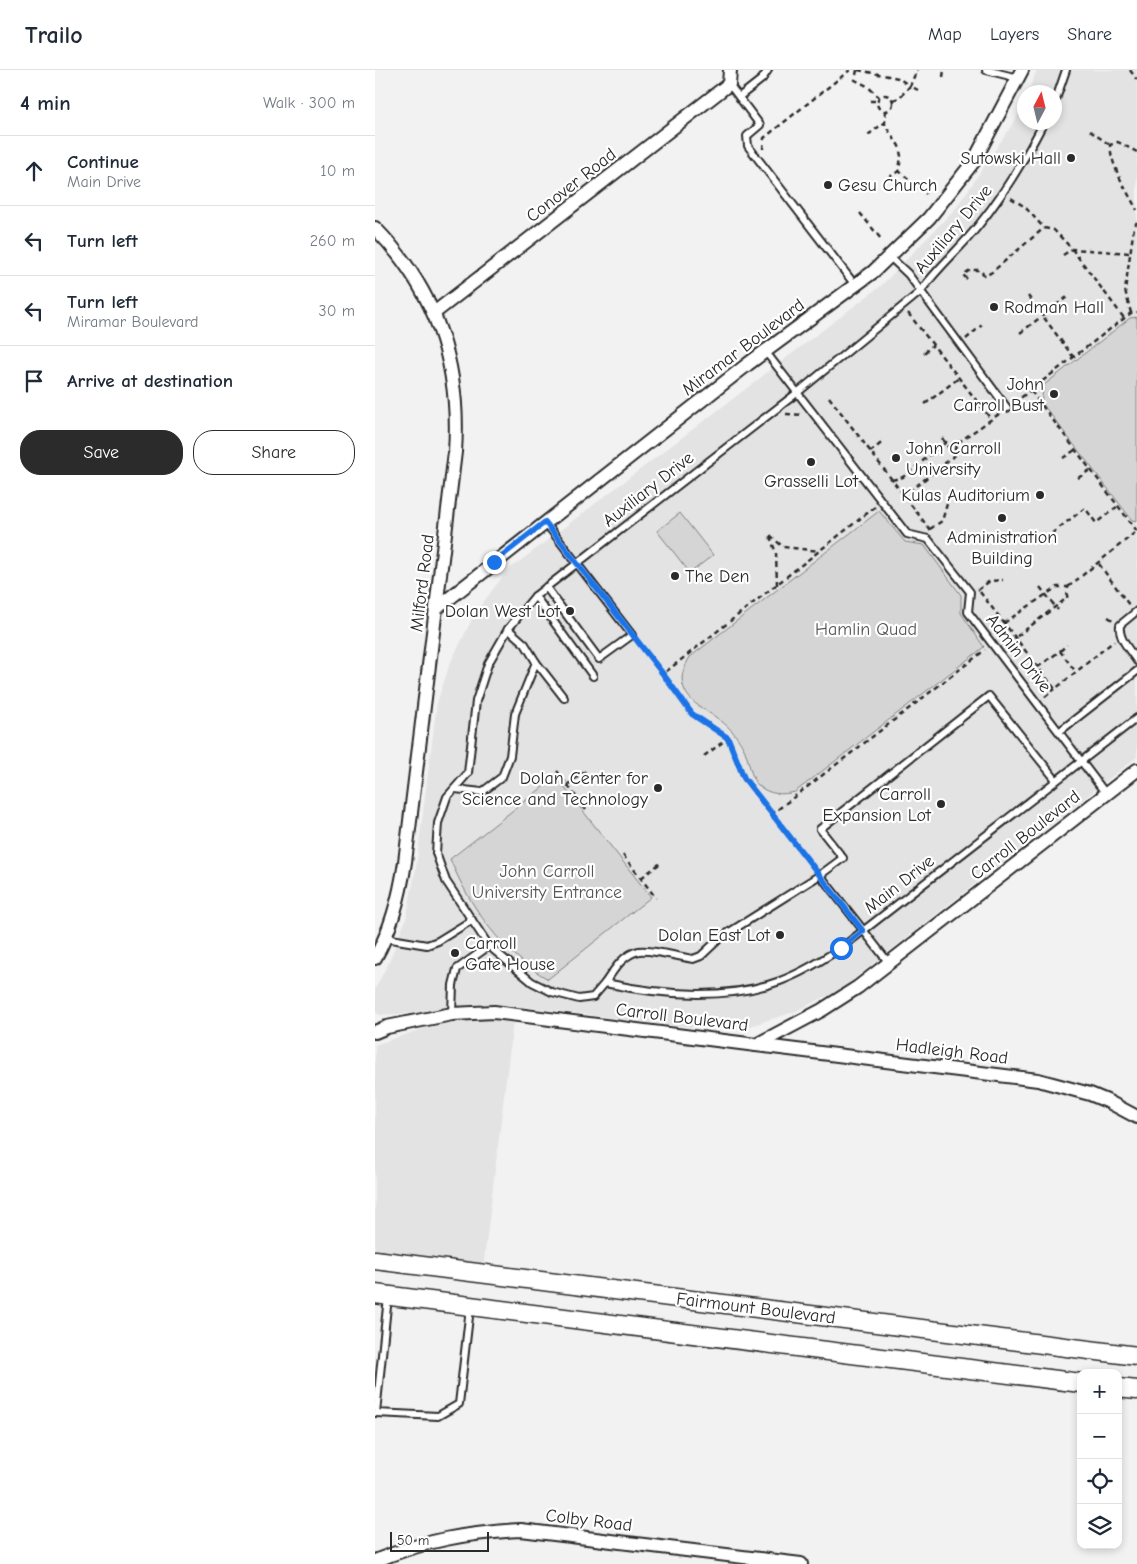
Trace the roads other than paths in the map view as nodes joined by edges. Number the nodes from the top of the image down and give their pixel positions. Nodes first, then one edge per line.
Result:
1 (730, 70) edge
2 (768, 70) edge
3 (986, 70) edge
4 (1066, 70) edge
5 (1020, 74) edge
6 (729, 84) junction
7 (1061, 85) edge
8 (739, 97) junction
9 (1040, 130) edge
10 (375, 228) edge
11 (889, 256) junction
12 (855, 285) junction
13 (919, 292) junction
14 (434, 313) junction
15 (765, 351) junction
16 (797, 393) junction
17 (1007, 408) road end
18 (545, 522) junction
19 (577, 563) junction
20 (546, 587) junction
21 (535, 596) junction
22 (437, 608) junction
23 (1136, 612) edge
24 (508, 629) junction
25 (1137, 660) edge
26 (536, 662) junction
27 (1137, 671) edge
28 (593, 676) dead end
29 (564, 698) dead end
30 (1137, 718) edge
31 (1060, 731) junction
32 (1081, 760) junction
33 (1137, 770) edge
34 (1056, 780) junction
35 (455, 789) junction
36 (1106, 794) junction
37 (820, 875) junction
38 (471, 920) junction
39 (863, 931) junction
40 (385, 938) junction
41 (489, 946) junction
42 (375, 958) edge
43 (889, 963) junction
44 (605, 983) junction
45 (452, 1014) junction
46 (375, 1032) edge
47 (756, 1045) junction
48 (1137, 1117) edge
49 (375, 1260) edge
50 (382, 1295) edge
51 (470, 1306) junction
52 (1137, 1356) edge
53 (1077, 1382) edge
54 (1122, 1388) edge
55 (1137, 1390) edge
56 (375, 1561) edge
57 (801, 1564) edge

1 - 6 street
2 - 8 lane
3 - 5 lane
4 - 7 lane
5 - 11 street, Miramar Boulevard
6 - 8 lane
6 - 14 street, Conover Road
8 - 12 lane
9 - 13 lane, Auxiliary Drive
10 - 14 street, Milford Road
11 - 12 street, Miramar Boulevard
11 - 13 lane
12 - 15 street, Miramar Boulevard
13 - 16 lane, Auxiliary Drive
13 - 17 lane
14 - 22 street, Milford Road
15 - 16 lane, Admin Drive
15 - 18 street, Miramar Boulevard
16 - 19 lane, Auxiliary Drive
16 - 31 lane, Admin Drive
18 - 19 lane
18 - 22 street, Miramar Boulevard
19 - 20 lane, Auxiliary Drive
19 - 20 lane
20 - 21 lane, Auxiliary Drive
21 - 24 lane, Auxiliary Drive
21 - 28 lane
22 - 40 street, Milford Road
23 - 25 lane
24 - 26 lane
24 - 35 lane, Auxiliary Drive
26 - 29 lane
26 - 35 lane
27 - 31 lane
30 - 32 lane, Main Drive
31 - 32 lane, Admin Drive
32 - 34 lane, Main Drive
32 - 36 lane, Admin Drive
33 - 36 street, Carroll Boulevard
34 - 37 lane
34 - 39 lane, Main Drive
35 - 38 lane, Auxiliary Drive
36 - 43 street, Carroll Boulevard
37 - 39 lane
37 - 44 lane
38 - 40 lane
38 - 41 lane, Auxiliary Drive
39 - 43 lane
39 - 44 lane, Main Drive
40 - 42 street, Milford Road
41 - 44 lane
41 - 45 lane
43 - 47 street, Carroll Boulevard
45 - 46 street, Carroll Boulevard
45 - 47 street, Carroll Boulevard
47 - 48 street, Hadleigh Road
49 - 52 main road, Fairmount Boulevard
50 - 51 main road, Fairmount Boulevard
50 - 51 lane
51 - 53 main road, Fairmount Boulevard
54 - 55 main road
56 - 57 street, Colby Road

